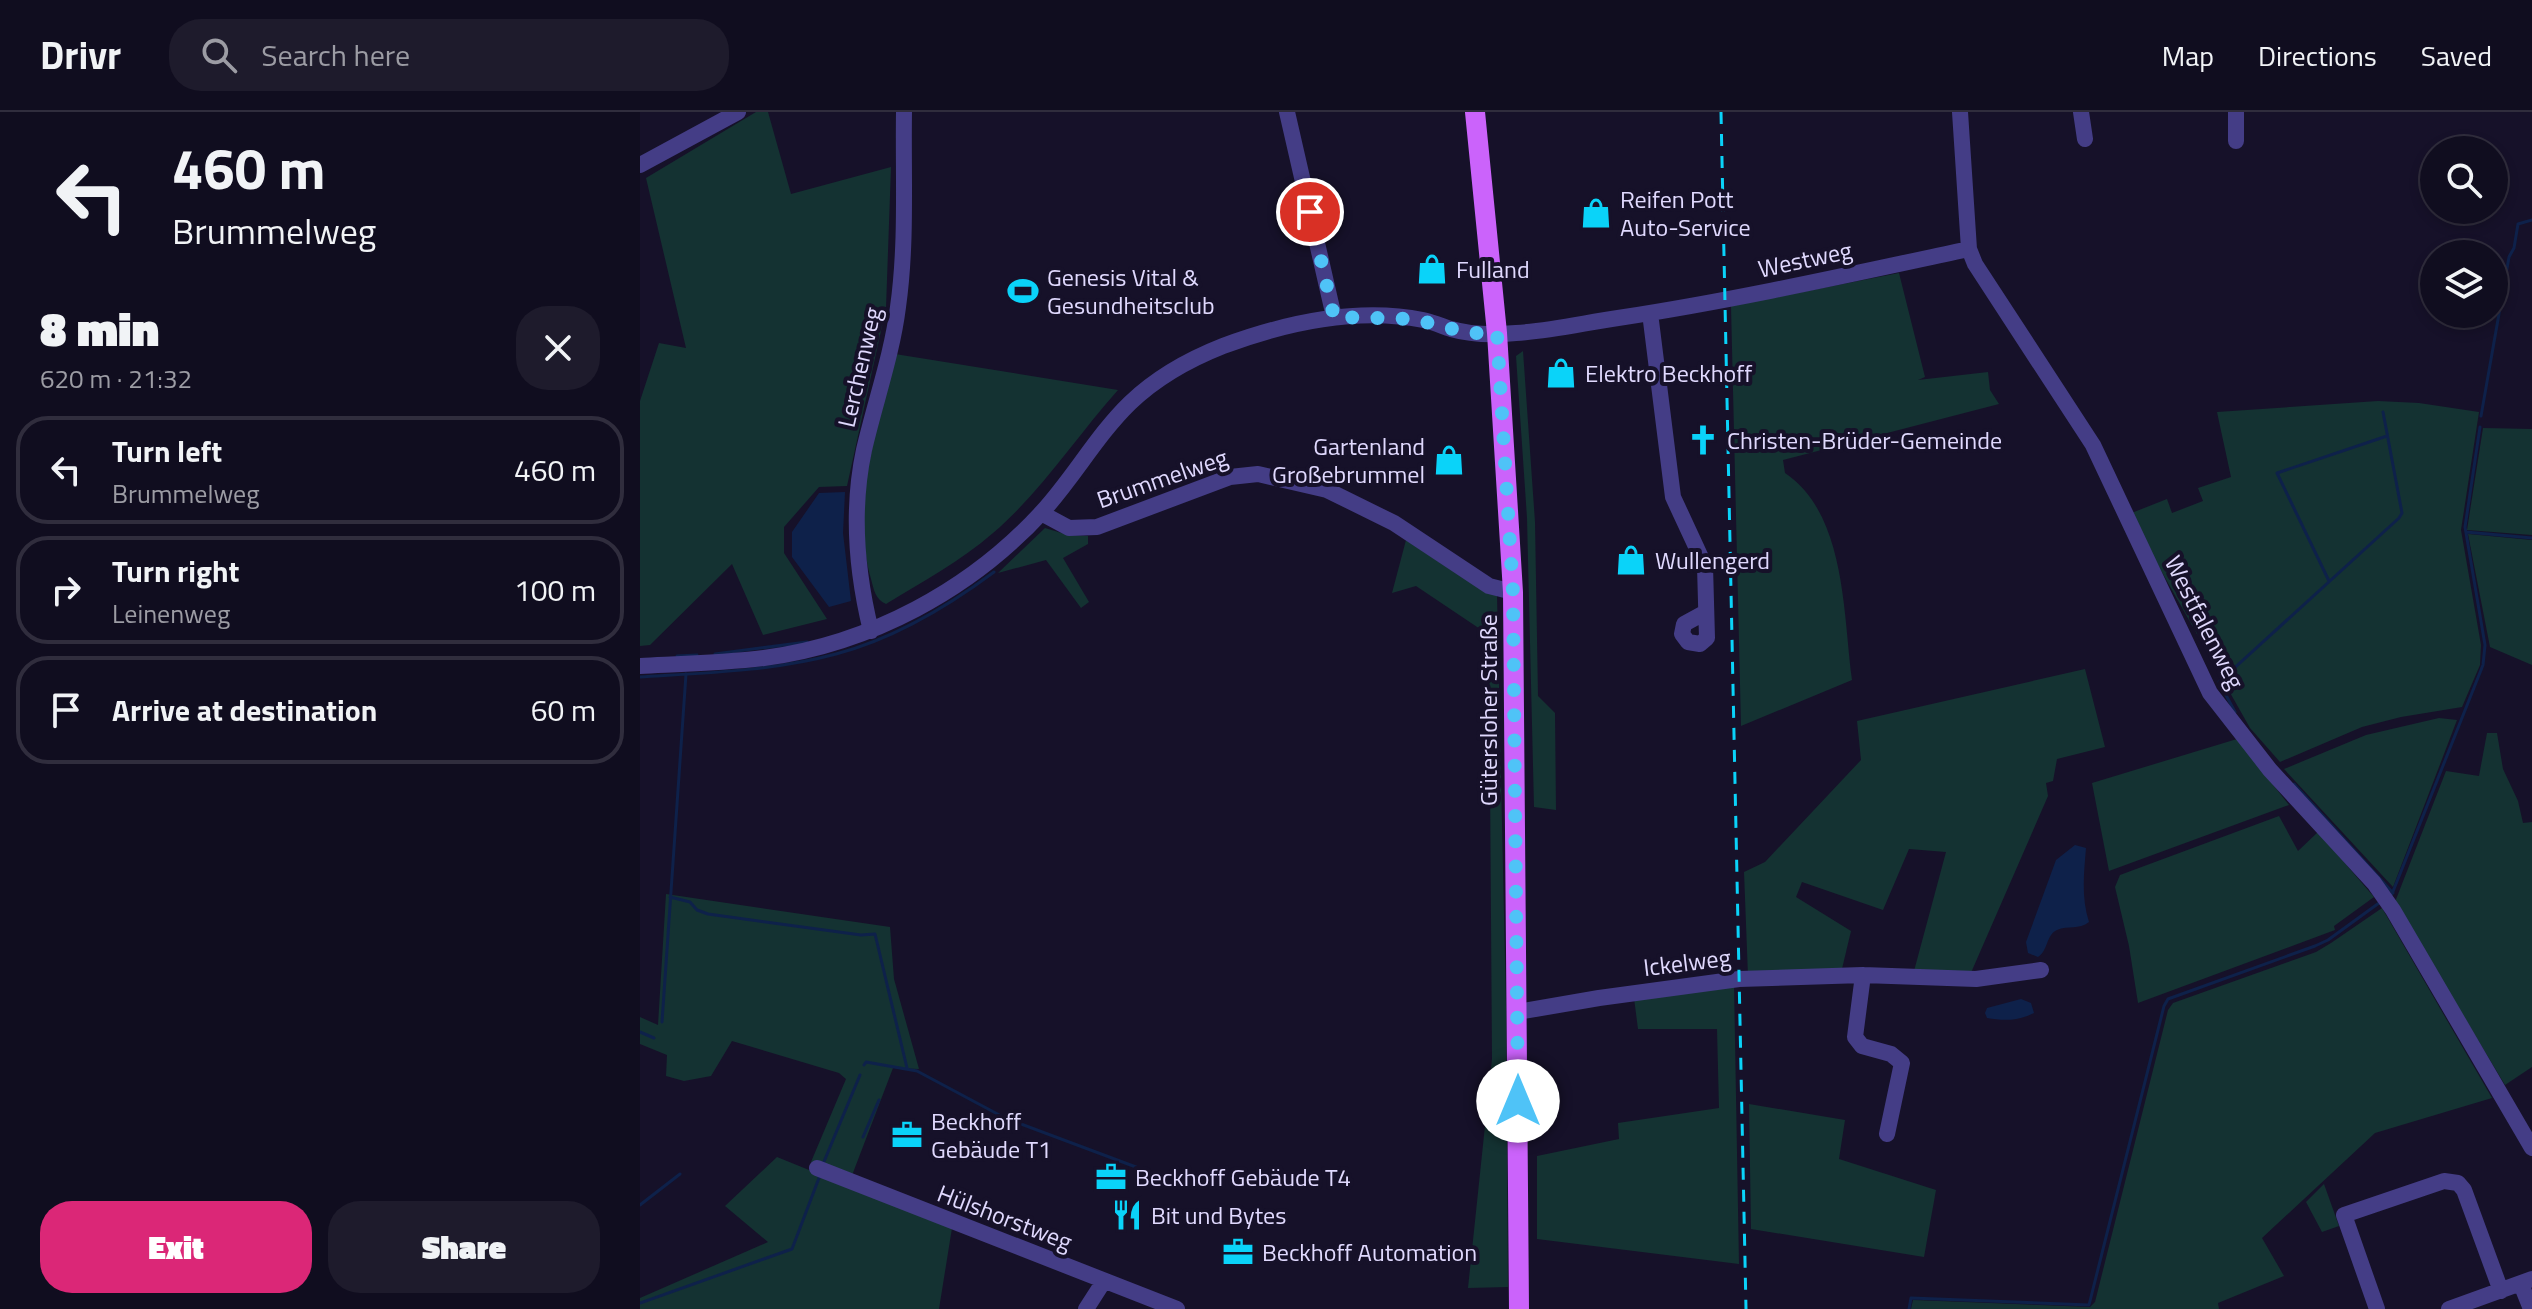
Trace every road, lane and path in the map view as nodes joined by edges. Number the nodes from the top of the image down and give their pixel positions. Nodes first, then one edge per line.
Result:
1 (738, 112) edge
2 (904, 112) edge
3 (1287, 112) edge
4 (1475, 112) edge
5 (1960, 112) edge
6 (2081, 112) edge
7 (2236, 112) edge
8 (2085, 139) dead end
9 (2236, 141) dead end
10 (640, 165) edge
11 (1969, 249) junction
12 (1650, 313) junction
13 (1334, 317) junction
14 (1497, 333) junction
15 (1041, 513) junction
16 (1513, 592) junction
17 (1706, 612) dead end
18 (871, 631) junction
19 (640, 666) edge
20 (2041, 970) dead end
21 (1863, 975) junction
22 (1518, 1012) junction
23 (1887, 1134) dead end
24 (2532, 1148) edge
25 (817, 1168) dead end
26 (1104, 1281) junction
27 (2526, 1281) edge
28 (2501, 1291) junction
29 (1086, 1309) edge
30 (1177, 1309) edge
31 (1519, 1309) edge
32 (2377, 1309) edge
33 (2449, 1309) edge
34 (2531, 1309) edge

1 - 10 street
2 - 18 street, Lerchenweg
3 - 13 street
4 - 14 main road, Gütersloher Straße
5 - 11 street, Westfalenweg
6 - 8 street
7 - 9 street
11 - 12 street, Westweg
11 - 24 street, Westfalenweg
12 - 14 street, Westweg
12 - 17 street
13 - 14 street, Brummelweg
13 - 15 street, Brummelweg
14 - 16 main road, Gütersloher Straße
15 - 16 street, Brummelweg
15 - 18 street, Brummelweg
16 - 22 main road, Gütersloher Straße
18 - 19 street, Brummelweg
20 - 21 street, Ickelweg
21 - 22 street, Ickelweg
21 - 23 street
22 - 31 main road, Gütersloher Straße
25 - 26 street, Hülshorstweg
26 - 29 street
26 - 30 street, Hülshorstweg
27 - 28 street
27 - 34 street
28 - 32 street
28 - 33 street

